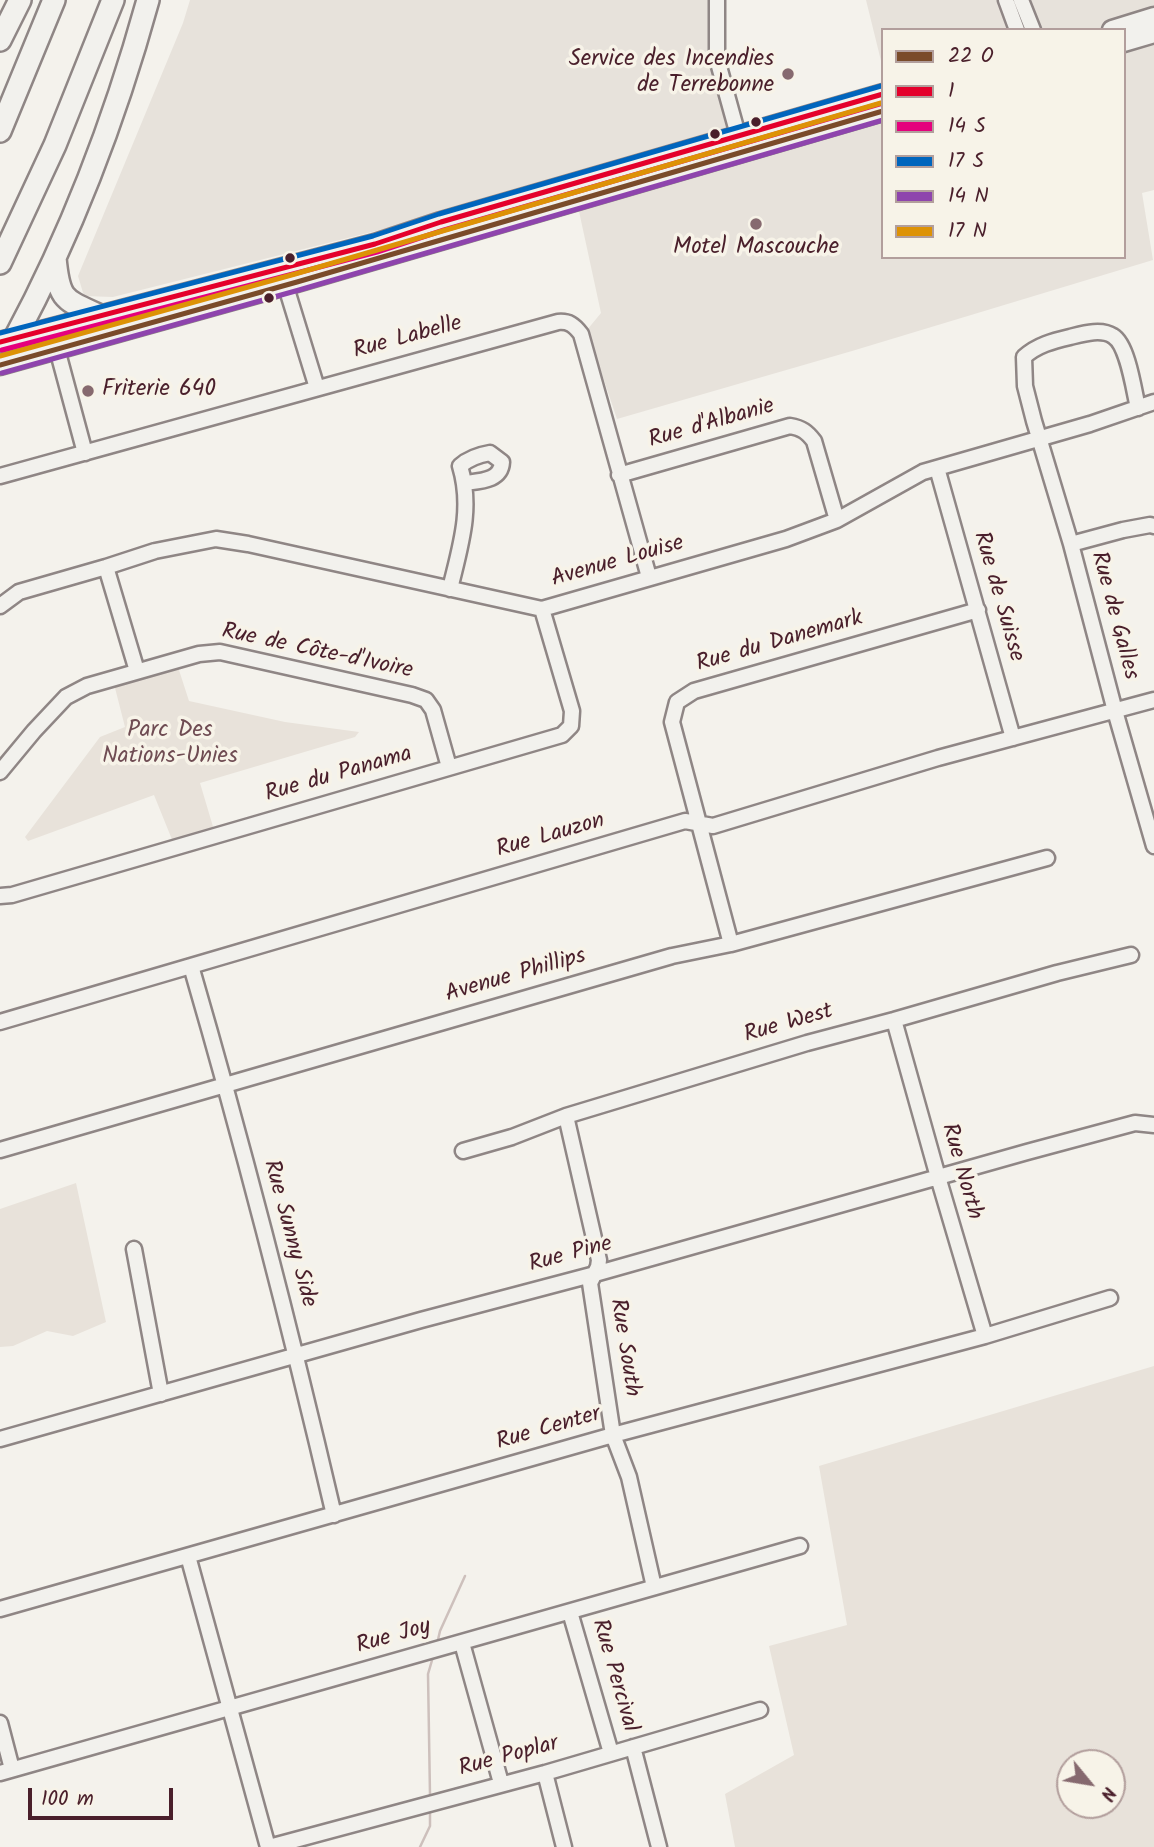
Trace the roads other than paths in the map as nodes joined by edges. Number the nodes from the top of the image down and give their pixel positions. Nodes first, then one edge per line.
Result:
1 (20, 0) edge
2 (54, 0) edge
3 (113, 0) edge
4 (148, 0) edge
5 (717, 0) edge
6 (1006, 0) edge
7 (1021, 0) edge
8 (1154, 17) edge
9 (1016, 28) edge
10 (1032, 28) edge
11 (1118, 28) edge
12 (1154, 33) edge
13 (0, 40) edge
14 (1126, 41) edge
15 (881, 95) edge
16 (881, 111) edge
17 (0, 131) edge
18 (741, 144) junction
19 (55, 256) junction
20 (0, 263) edge
21 (283, 277) junction
22 (100, 316) junction
23 (7, 340) edge
24 (57, 349) junction
25 (0, 365) edge
26 (317, 388) junction
27 (1154, 402) edge
28 (1138, 408) junction
29 (1038, 439) junction
30 (85, 453) junction
31 (937, 467) junction
32 (619, 475) junction
33 (0, 476) edge
34 (465, 484) dead end
35 (837, 520) junction
36 (1154, 526) edge
37 (1070, 544) junction
38 (106, 567) junction
39 (649, 577) junction
40 (450, 589) junction
41 (0, 606) edge
42 (542, 609) junction
43 (978, 610) junction
44 (137, 671) junction
45 (1154, 700) edge
46 (1115, 711) junction
47 (1013, 738) junction
48 (449, 767) junction
49 (0, 772) edge
50 (699, 824) junction
51 (1154, 846) edge
52 (1047, 858) dead end
53 (0, 896) edge
54 (731, 944) junction
55 (1131, 955) dead end
56 (191, 966) junction
57 (894, 1020) junction
58 (0, 1022) edge
59 (226, 1085) junction
60 (565, 1116) junction
61 (1154, 1125) edge
62 (0, 1150) edge
63 (463, 1151) dead end
64 (938, 1177) junction
65 (134, 1249) dead end
66 (595, 1274) junction
67 (1110, 1298) dead end
68 (985, 1336) junction
69 (296, 1356) junction
70 (162, 1394) junction
71 (613, 1435) junction
72 (0, 1439) edge
73 (334, 1515) junction
74 (800, 1546) dead end
75 (188, 1556) junction
76 (654, 1587) junction
77 (0, 1609) edge
78 (570, 1612) junction
79 (462, 1643) junction
80 (230, 1708) junction
81 (760, 1710) dead end
82 (0, 1723) edge
83 (633, 1747) junction
84 (611, 1754) junction
85 (6, 1771) edge
86 (545, 1773) junction
87 (501, 1783) junction
88 (269, 1847) edge
89 (564, 1847) edge
90 (659, 1847) edge

1 - 13 highway
2 - 17 highway
3 - 20 highway
4 - 19 highway
5 - 18 street
6 - 9 street
7 - 10 street
8 - 11 main road
12 - 14 main road
15 - 18 main road
16 - 18 main road
18 - 21 main road
19 - 22 highway
19 - 23 highway
21 - 22 main road
21 - 24 main road
21 - 26 street
22 - 23 main road
23 - 25 main road
24 - 25 main road
24 - 30 street
26 - 30 street, Rue Labelle
26 - 32 street, Rue Labelle
27 - 28 street, Avenue Louise
28 - 29 street, Avenue Louise
28 - 29 street, Rue de Galles
29 - 31 street, Avenue Louise
29 - 37 street, Rue de Galles
30 - 33 street, Rue Labelle
31 - 35 street, Avenue Louise
31 - 43 street, Rue de Suisse
32 - 35 street, Rue d'Albanie
32 - 39 street, Rue Labelle
34 - 40 street
35 - 39 street, Avenue Louise
36 - 37 street
37 - 46 street, Rue de Galles
38 - 40 street, Avenue Louise
38 - 41 street, Avenue Louise
38 - 44 street
39 - 42 street, Avenue Louise
40 - 42 street, Avenue Louise
42 - 48 street, Rue du Panama
43 - 47 street, Rue de Suisse
43 - 50 street, Rue du Danemark
44 - 48 street, Rue de Côte-d'Ivoire
44 - 49 street, Rue de Côte-d'Ivoire
45 - 46 street, Rue Lauzon
46 - 47 street, Rue Lauzon
46 - 51 street, Rue de Galles
47 - 50 street, Rue Lauzon
48 - 53 street, Rue du Panama
50 - 54 street, Rue du Danemark
50 - 56 street, Rue Lauzon
52 - 54 street, Avenue Phillips
54 - 59 street, Avenue Phillips
55 - 57 street, Rue West
56 - 58 street, Rue Lauzon
56 - 59 street, Rue Sunny Side
57 - 60 street, Rue West
57 - 64 street, Rue North
59 - 62 street, Avenue Phillips
59 - 69 street, Rue Sunny Side
60 - 63 street, Rue West
60 - 66 street, Rue South
61 - 64 street, Rue Pine
64 - 66 street, Rue Pine
64 - 68 street, Rue North
65 - 70 street
66 - 69 street, Rue Pine
66 - 71 street, Rue South
67 - 68 street, Rue Center
68 - 71 street, Rue Center
69 - 70 street, Rue Pine
69 - 73 street, Rue Sunny Side
70 - 72 street, Rue Pine
71 - 73 street, Rue Center
71 - 76 street, Rue South
73 - 75 street, Rue Center
74 - 76 street, Rue Joy
75 - 77 street, Rue Center
75 - 80 street
76 - 78 street, Rue Joy
78 - 79 street, Rue Joy
78 - 84 street, Rue Percival
79 - 80 street, Rue Joy
79 - 87 street
80 - 85 street, Rue Joy
80 - 88 street
81 - 83 street, Rue Poplar
82 - 85 street
83 - 84 street, Rue Poplar
83 - 90 street, Rue Percival
84 - 86 street, Rue Poplar
86 - 87 street, Rue Poplar
86 - 89 street
87 - 88 street, Rue Poplar

